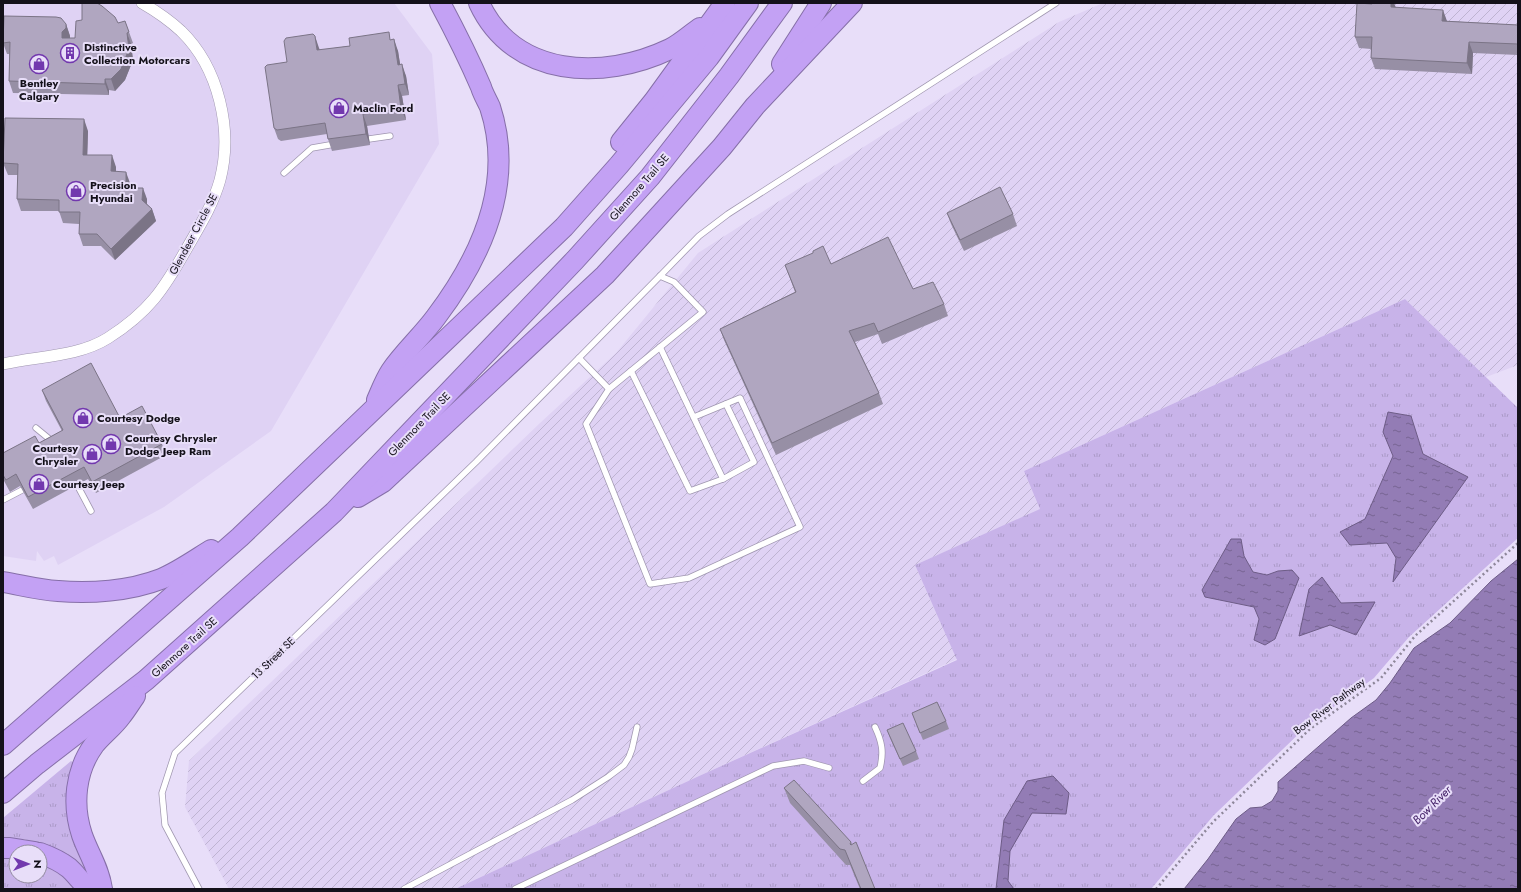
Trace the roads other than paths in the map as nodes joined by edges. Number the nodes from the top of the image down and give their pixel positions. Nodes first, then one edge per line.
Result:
1 (142, 3) edge
2 (440, 3) edge
3 (479, 3) edge
4 (725, 3) edge
5 (748, 3) edge
6 (782, 3) edge
7 (821, 3) edge
8 (852, 3) edge
9 (1056, 3) edge
10 (711, 20) junction
11 (755, 106) junction
12 (390, 136) dead end
13 (359, 141) edge
14 (343, 143) edge
15 (284, 173) dead end
16 (564, 227) junction
17 (660, 276) junction
18 (660, 347) junction
19 (579, 358) junction
20 (3, 364) edge
21 (632, 371) junction
22 (609, 389) junction
23 (726, 404) junction
24 (371, 412) junction
25 (694, 417) junction
26 (36, 428) dead end
27 (57, 449) edge
28 (71, 474) edge
29 (723, 479) junction
30 (35, 484) edge
31 (3, 500) edge
32 (91, 511) dead end
33 (334, 512) junction
34 (240, 537) junction
35 (3, 582) edge
36 (146, 680) junction
37 (637, 727) dead end
38 (875, 727) dead end
39 (3, 745) edge
40 (829, 768) dead end
41 (863, 781) dead end
42 (3, 793) edge
43 (48, 856) edge
44 (90, 889) edge
45 (102, 889) edge
46 (199, 889) edge
47 (404, 889) edge
48 (515, 889) edge

1 - 20 street, Glendeer Circle SE
2 - 24 highway
3 - 10 highway
4 - 10 highway
5 - 16 highway
6 - 33 highway, Glenmore Trail SE
7 - 11 highway
8 - 11 highway
9 - 17 lane, 13 Street SE
10 - 16 highway
11 - 33 highway
12 - 13 lane
14 - 15 lane
16 - 24 highway
17 - 18 lane
17 - 19 lane, 13 Street SE
18 - 21 lane
18 - 25 lane
19 - 22 lane
19 - 46 lane, 13 Street SE
21 - 22 lane
21 - 29 lane
22 - 23 lane
23 - 25 lane
23 - 29 lane
24 - 34 highway
25 - 29 lane
26 - 27 lane
28 - 32 lane
30 - 31 lane
33 - 36 highway, Glenmore Trail SE
34 - 35 highway
34 - 39 highway
36 - 42 highway, Glenmore Trail SE
36 - 45 highway
37 - 47 lane
38 - 41 lane
40 - 48 lane
43 - 44 highway

